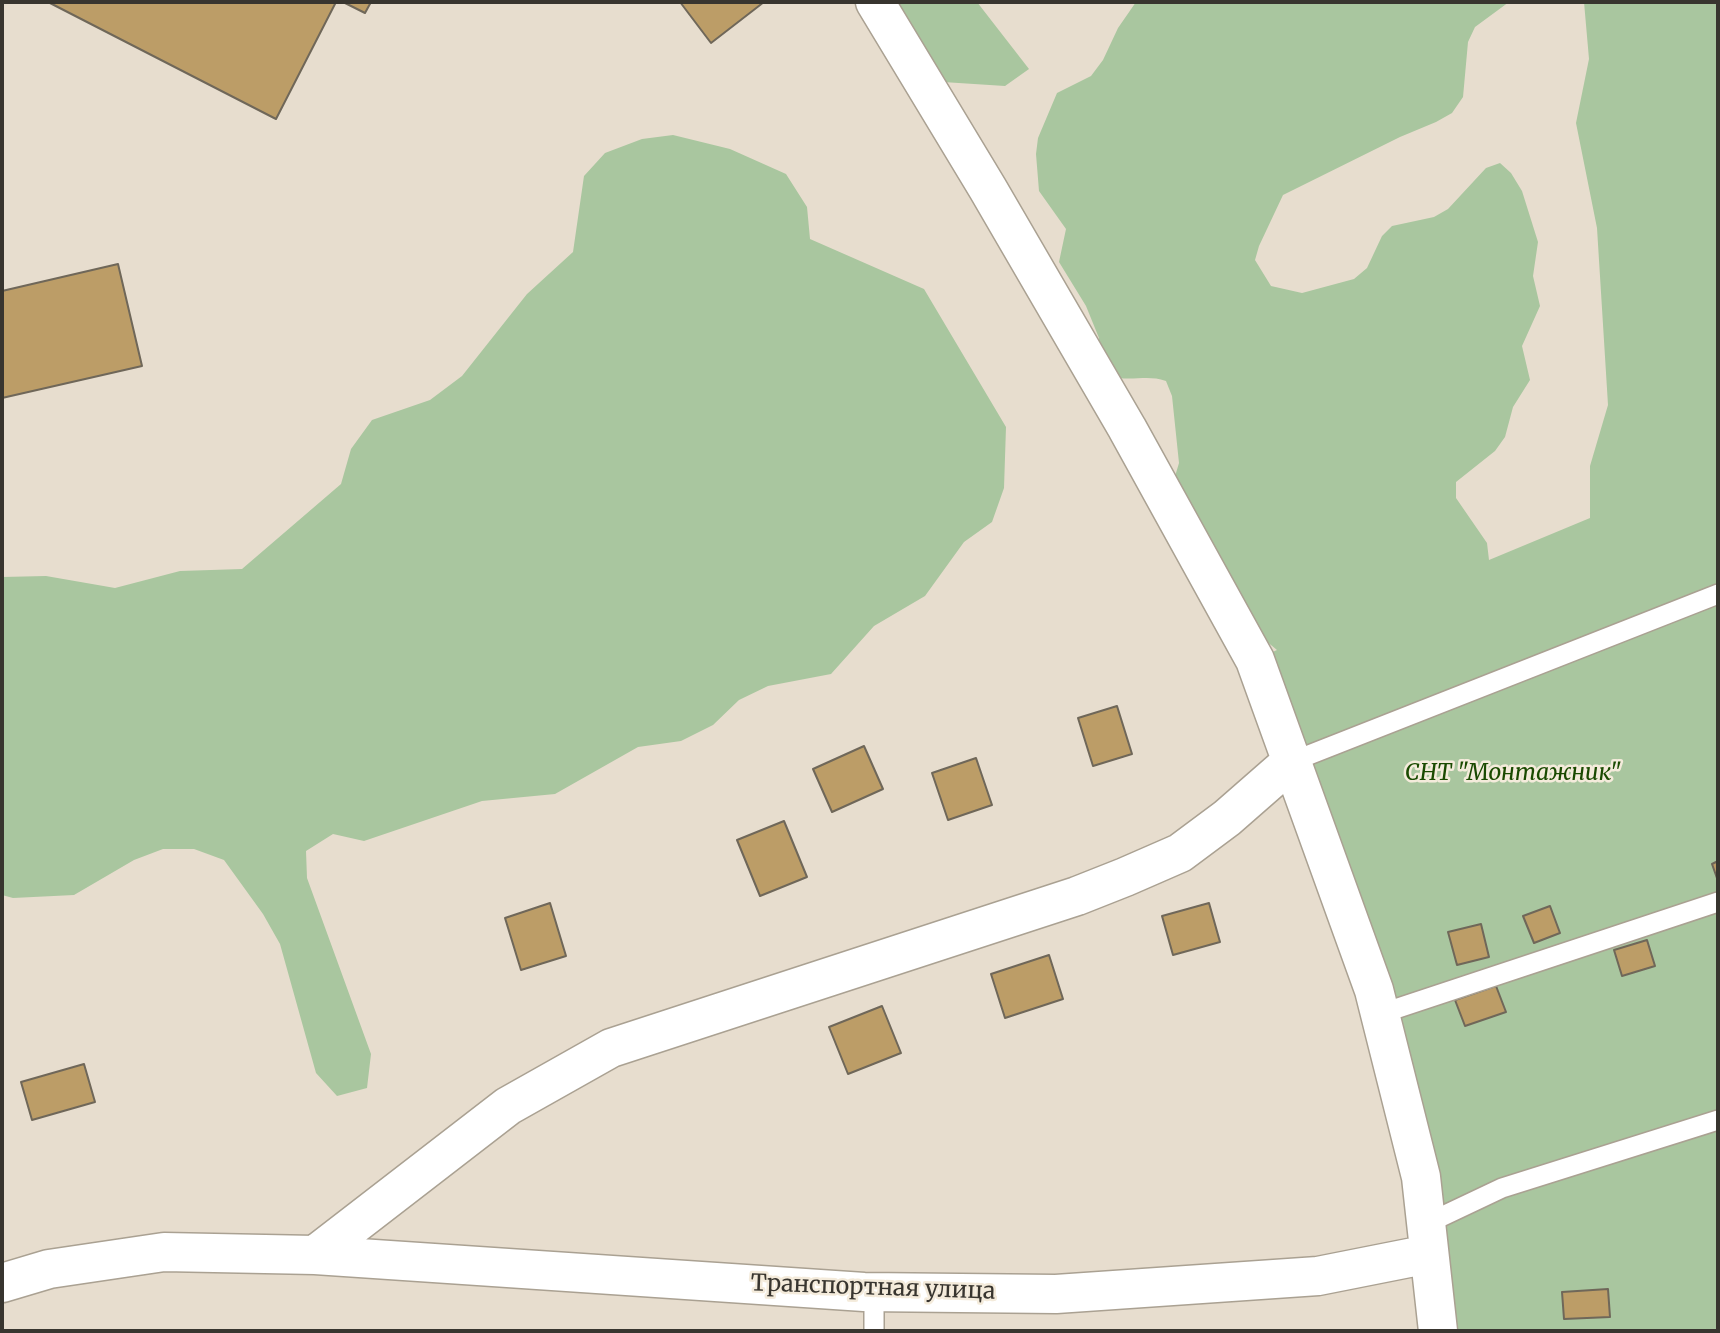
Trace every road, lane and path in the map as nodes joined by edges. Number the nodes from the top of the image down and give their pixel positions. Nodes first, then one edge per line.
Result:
1 (875, 2) edge
2 (1718, 594) edge
3 (1291, 762) junction
4 (1718, 902) edge
5 (1380, 1014) junction
6 (1718, 1120) edge
7 (1427, 1239) junction
8 (315, 1255) junction
9 (2, 1283) edge
10 (874, 1292) junction
11 (874, 1331) edge
12 (1438, 1331) edge

1 - 3 street
2 - 3 lane
3 - 5 street
3 - 8 street
4 - 5 lane
5 - 7 street
6 - 7 lane
7 - 10 street, Транспортная улица
7 - 12 street
8 - 9 street, Транспортная улица
8 - 10 street, Транспортная улица
10 - 11 lane

